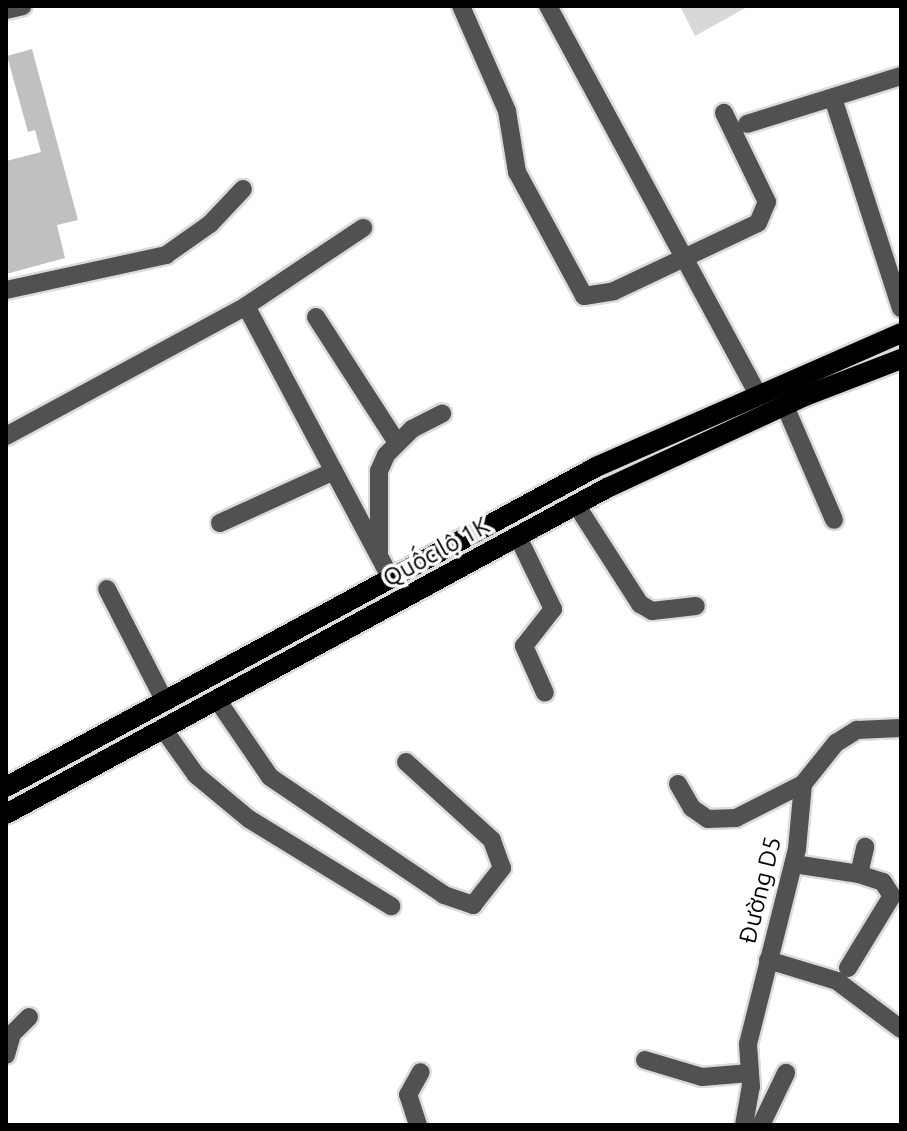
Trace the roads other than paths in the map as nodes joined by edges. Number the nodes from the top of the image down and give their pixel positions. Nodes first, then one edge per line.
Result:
1 (23, 6) edge
2 (461, 6) edge
3 (548, 6) edge
4 (6, 10) edge
5 (901, 76) edge
6 (833, 98) junction
7 (724, 113) dead end
8 (747, 124) dead end
9 (243, 189) dead end
10 (363, 228) dead end
11 (682, 259) junction
12 (6, 290) edge
13 (246, 306) junction
14 (901, 308) edge
15 (316, 317) dead end
16 (901, 333) edge
17 (900, 362) edge
18 (757, 392) junction
19 (785, 406) junction
20 (442, 414) dead end
21 (6, 436) edge
22 (396, 441) junction
23 (334, 471) junction
24 (577, 506) junction
25 (834, 520) dead end
26 (220, 523) dead end
27 (518, 537) junction
28 (379, 555) junction
29 (391, 579) junction
30 (107, 589) dead end
31 (696, 606) dead end
32 (545, 693) dead end
33 (218, 701) junction
34 (165, 702) junction
35 (901, 728) edge
36 (164, 730) junction
37 (406, 762) dead end
38 (9, 779) edge
39 (678, 784) dead end
40 (803, 784) junction
41 (15, 809) edge
42 (865, 847) dead end
43 (794, 864) junction
44 (859, 874) junction
45 (391, 906) dead end
46 (768, 960) junction
47 (848, 968) dead end
48 (29, 1017) dead end
49 (901, 1029) edge
50 (6, 1055) edge
51 (645, 1060) dead end
52 (421, 1072) dead end
53 (750, 1073) junction
54 (786, 1073) dead end
55 (418, 1125) edge
56 (744, 1125) edge
57 (761, 1125) edge

1 - 4 street
2 - 11 street
3 - 11 street
5 - 6 street
6 - 8 street
6 - 14 street
7 - 11 street
9 - 12 street
10 - 13 street
11 - 18 street
13 - 21 street
13 - 23 street
15 - 22 street
16 - 18 main road, Quốc lộ 1K
17 - 19 main road, Quốc lộ 1K
18 - 29 main road, Quốc lộ 1K
19 - 24 main road, Quốc lộ 1K
19 - 25 street
20 - 22 street
22 - 28 street
23 - 26 street
23 - 28 street
24 - 27 main road, Quốc lộ 1K
24 - 31 street
27 - 32 street
27 - 33 main road, Quốc lộ 1K
28 - 29 street
29 - 34 main road, Quốc lộ 1K
30 - 34 street
33 - 36 main road, Quốc lộ 1K
33 - 37 street
34 - 38 main road, Quốc lộ 1K
35 - 40 street
36 - 41 main road, Quốc lộ 1K
36 - 45 street
38 - 41 main road
39 - 40 street
40 - 43 street, Đường D5
42 - 44 street
43 - 44 street
43 - 46 street, Đường D5
44 - 47 street
46 - 49 street
46 - 53 street, Đường D5
48 - 50 street
51 - 53 street
52 - 55 street
53 - 56 street, Đường D5
54 - 57 street

